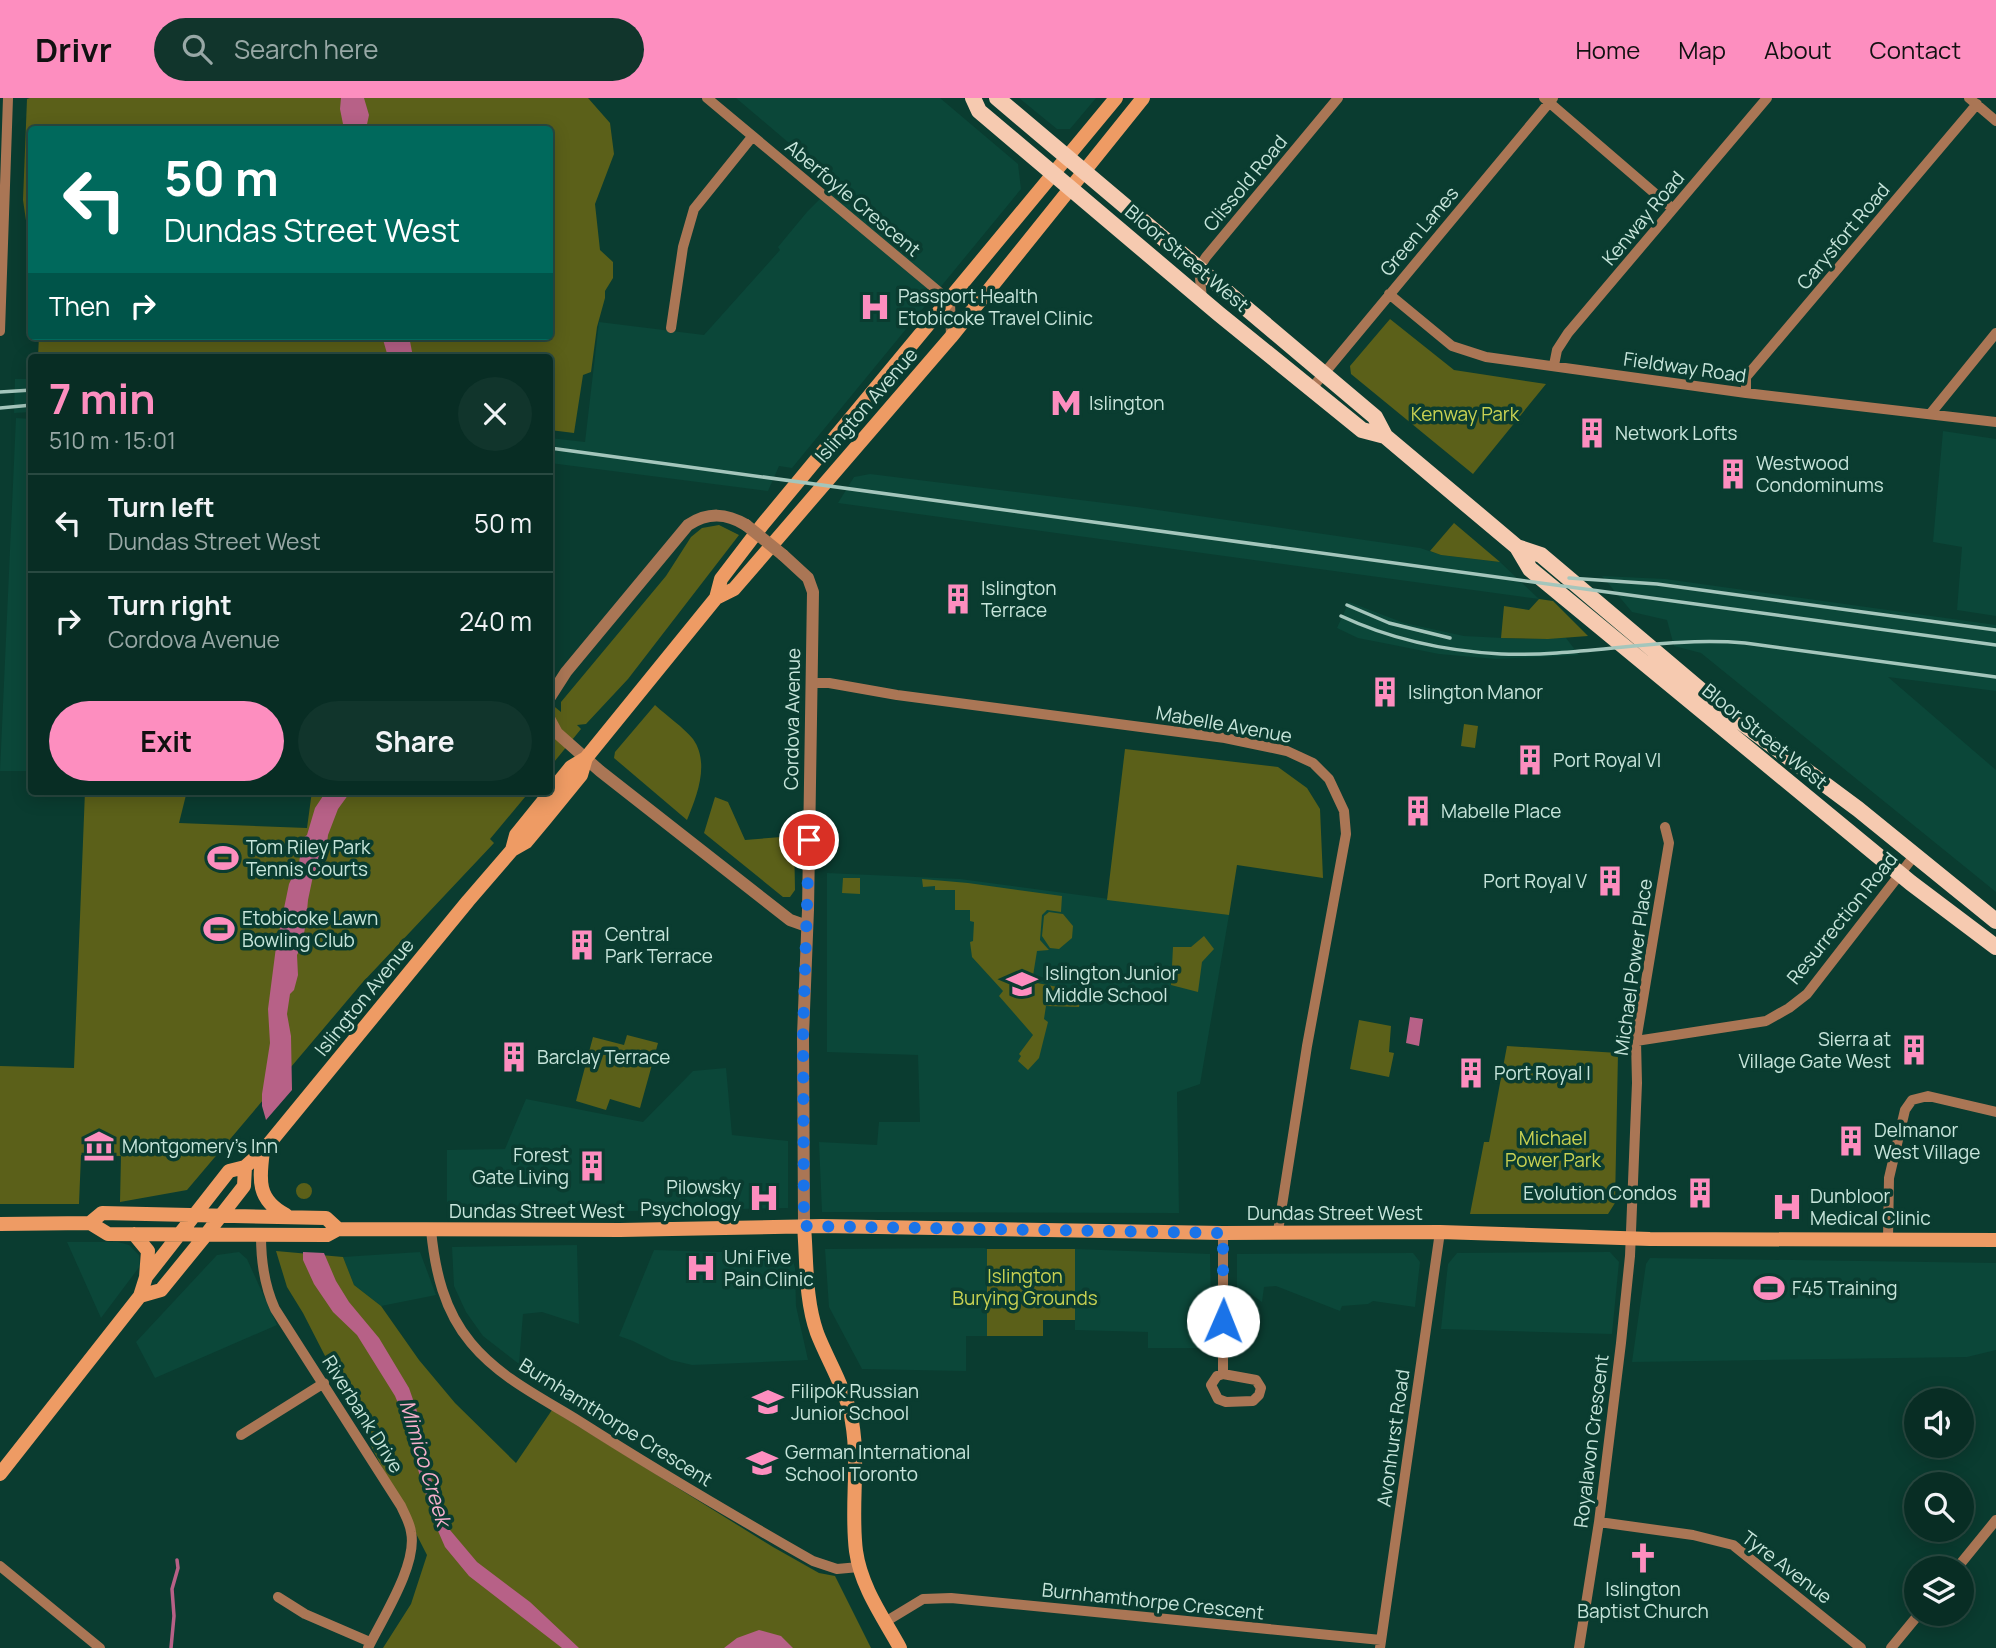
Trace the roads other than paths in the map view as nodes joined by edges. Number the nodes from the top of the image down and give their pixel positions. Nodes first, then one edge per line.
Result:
1 (8, 98) edge
2 (707, 98) edge
3 (973, 98) edge
4 (997, 98) edge
5 (1116, 98) edge
6 (1143, 98) edge
7 (1338, 98) edge
8 (1767, 98) edge
9 (1549, 100) edge
10 (1973, 101) edge
11 (1996, 121) edge
12 (752, 137) junction
13 (1067, 157) junction
14 (1083, 170) junction
15 (1053, 173) junction
16 (1070, 188) junction
17 (1673, 209) junction
18 (2, 222) edge
19 (993, 244) junction
20 (1010, 261) junction
21 (1199, 268) junction
22 (1389, 294) junction
23 (1202, 299) junction
24 (950, 301) junction
25 (671, 328) dead end
26 (0, 331) edge
27 (1996, 333) edge
28 (951, 337) junction
29 (1553, 365) junction
30 (1324, 373) junction
31 (1312, 388) junction
32 (1746, 393) junction
33 (1931, 413) junction
34 (1996, 422) edge
35 (1385, 436) junction
36 (1517, 547) junction
37 (716, 598) junction
38 (813, 683) junction
39 (553, 692) edge
40 (553, 726) edge
41 (586, 758) junction
42 (1665, 827) dead end
43 (1914, 856) junction
44 (1899, 873) junction
45 (1996, 920) edge
46 (807, 926) junction
47 (1996, 947) edge
48 (1636, 1041) junction
49 (1996, 1112) edge
50 (263, 1151) junction
51 (245, 1167) junction
52 (194, 1215) junction
53 (221, 1215) junction
54 (287, 1216) junction
55 (90, 1223) junction
56 (0, 1224) edge
57 (804, 1226) junction
58 (338, 1229) junction
59 (431, 1230) junction
60 (1278, 1231) junction
61 (1440, 1232) junction
62 (1223, 1233) junction
63 (134, 1234) junction
64 (180, 1235) junction
65 (205, 1236) junction
66 (261, 1236) junction
67 (1632, 1238) junction
68 (1888, 1239) junction
69 (1996, 1240) edge
70 (146, 1277) junction
71 (140, 1296) junction
72 (1223, 1374) junction
73 (324, 1383) junction
74 (241, 1435) dead end
75 (0, 1474) edge
76 (1996, 1520) edge
77 (1599, 1522) junction
78 (1966, 1556) edge
79 (0, 1566) edge
80 (859, 1567) junction
81 (278, 1598) dead end
82 (885, 1622) junction
83 (1909, 1626) edge
84 (1380, 1644) edge
85 (369, 1645) edge
86 (100, 1648) edge
87 (900, 1648) edge
88 (1579, 1648) edge
89 (1861, 1648) edge
90 (1891, 1648) edge

1 - 18 street
2 - 12 street, Aberfoyle Crescent
3 - 15 main road, Bloor Street West
4 - 13 main road, Bloor Street West
5 - 13 main road, Islington Avenue
6 - 14 main road, Islington Avenue
7 - 21 street, Clissold Road
8 - 17 street, Kenway Road
9 - 17 street
9 - 22 street, Green Lanes
10 - 11 street
10 - 32 street, Carysfort Road
12 - 24 street, Aberfoyle Crescent
12 - 25 street
13 - 14 main road, Bloor Street West
13 - 15 main road, Islington Avenue
14 - 16 main road, Islington Avenue
14 - 21 main road, Bloor Street West
15 - 16 main road, Bloor Street West
15 - 19 main road, Islington Avenue
16 - 20 main road, Islington Avenue
16 - 23 main road, Bloor Street West
17 - 29 street, Kenway Road
18 - 26 street
19 - 20 main road
19 - 24 main road, Islington Avenue
20 - 28 main road, Islington Avenue
21 - 23 street
21 - 30 main road, Bloor Street West
22 - 29 street, Fieldway Road
22 - 30 street, Green Lanes
23 - 31 main road, Bloor Street West
24 - 28 street
24 - 37 main road, Islington Avenue
27 - 33 street
28 - 37 main road, Islington Avenue
29 - 32 street, Fieldway Road
30 - 31 street, Green Lanes
30 - 35 main road, Bloor Street West
31 - 35 main road, Bloor Street West
32 - 33 street, Fieldway Road
33 - 34 street, Fieldway Road
35 - 36 main road, Bloor Street West
36 - 43 main road, Bloor Street West
36 - 44 main road, Bloor Street West
37 - 41 main road, Islington Avenue
38 - 39 street, Cordova Avenue, bridge
38 - 46 street, Cordova Avenue
38 - 60 street, Mabelle Avenue
40 - 41 street
41 - 46 street
41 - 50 main road, Islington Avenue
42 - 48 street, Michael Power Place
43 - 44 street, Resurrection Road
43 - 45 main road, Bloor Street West
44 - 47 main road, Bloor Street West
44 - 48 street, Resurrection Road
46 - 57 street, Cordova Avenue
48 - 67 street, Michael Power Place
49 - 68 street
50 - 51 main road, Islington Avenue
50 - 54 main road
51 - 52 main road, Islington Avenue
51 - 53 main road, Islington Avenue
52 - 53 main road, Dundas Street West
52 - 55 main road, Dundas Street West
52 - 64 main road, Islington Avenue
53 - 54 main road, Dundas Street West
53 - 65 main road, Islington Avenue
54 - 58 main road, Dundas Street West
55 - 56 main road, Dundas Street West
55 - 63 main road, Dundas Street West
57 - 59 main road, Dundas Street West
57 - 62 main road, Dundas Street West
57 - 80 main road
58 - 59 main road, Dundas Street West
58 - 66 main road, Dundas Street West
59 - 80 street, Burnhamthorpe Crescent
60 - 61 main road, Dundas Street West
60 - 62 main road, Dundas Street West
61 - 67 main road, Dundas Street West
61 - 84 street, Avonhurst Road
62 - 72 street
63 - 64 main road, Dundas Street West
63 - 70 main road
64 - 65 main road, Dundas Street West
64 - 70 main road, Islington Avenue
65 - 66 main road, Dundas Street West
65 - 71 main road, Islington Avenue
66 - 73 street, Riverbank Drive
67 - 68 main road, Dundas Street West
67 - 77 street, Royalavon Crescent
68 - 69 main road, Dundas Street West
70 - 71 main road, Islington Avenue
71 - 75 main road, Islington Avenue
72 - 72 street
73 - 74 street
73 - 85 street, Riverbank Drive
76 - 78 street
77 - 88 street, Royalavon Crescent
77 - 89 street, Tyre Avenue
79 - 86 street
80 - 82 main road
81 - 85 street
82 - 84 street, Burnhamthorpe Crescent
82 - 87 main road
83 - 90 street

